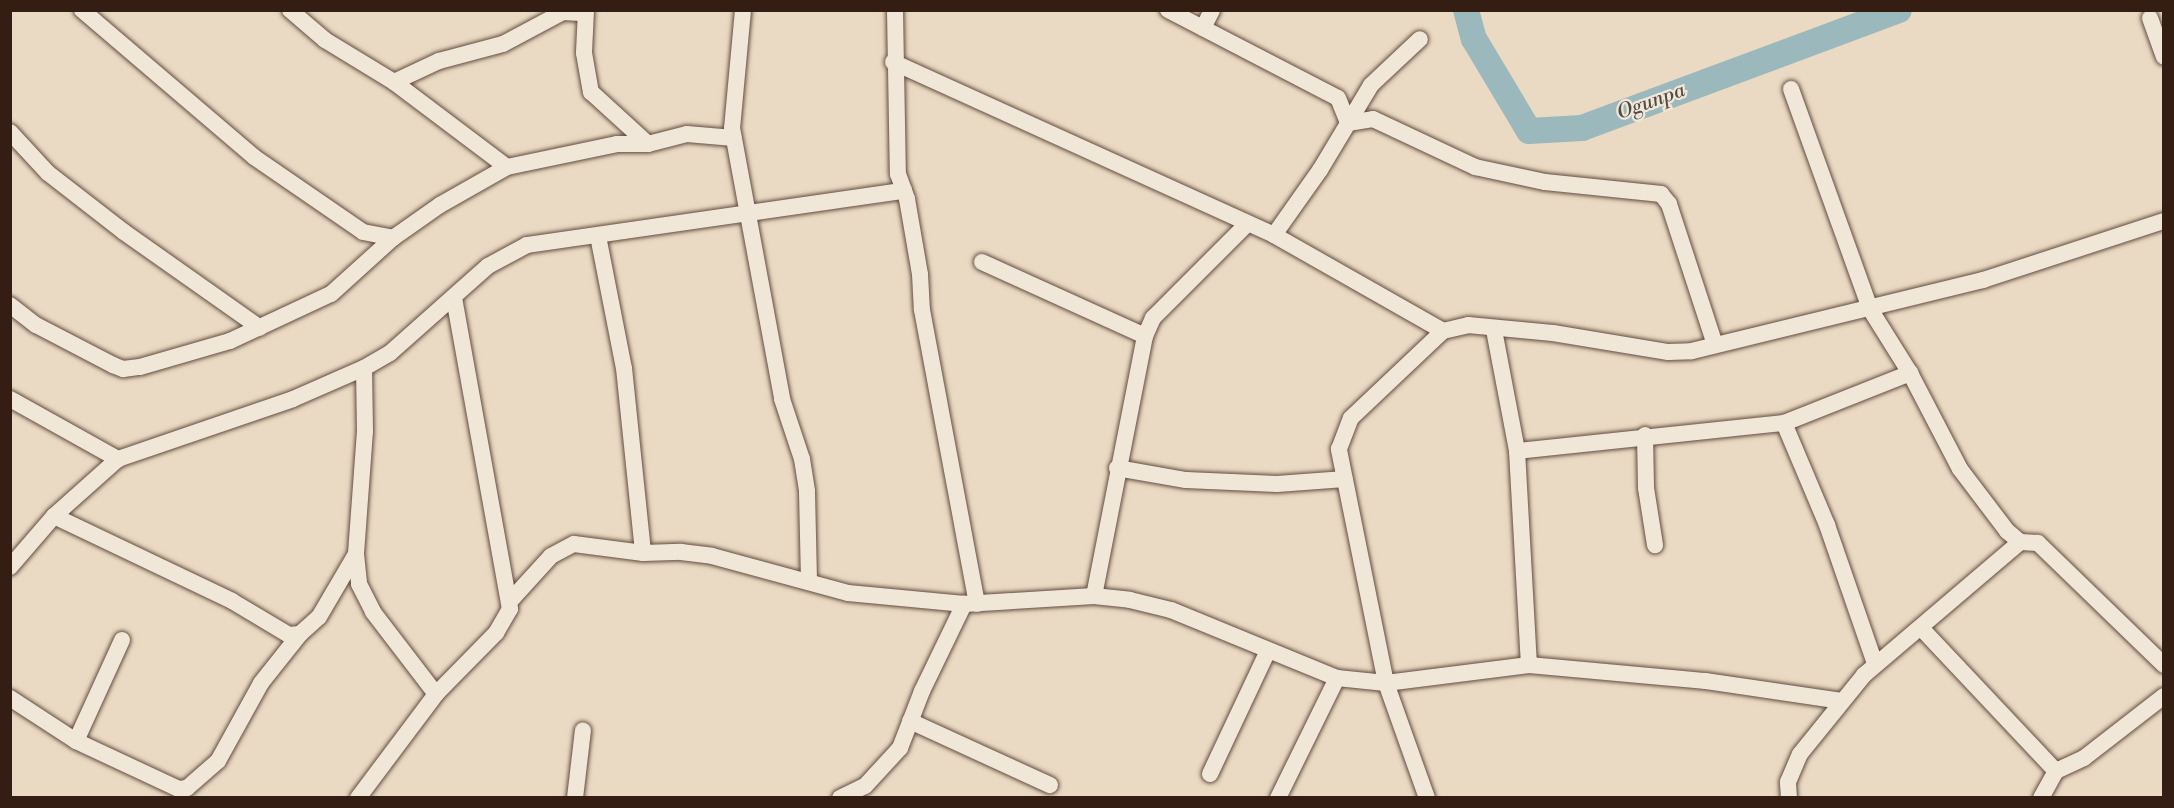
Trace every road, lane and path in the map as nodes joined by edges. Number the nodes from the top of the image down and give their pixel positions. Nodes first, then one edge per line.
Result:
1 (82, 10) edge
2 (290, 10) edge
3 (743, 10) edge
4 (895, 10) edge
5 (1168, 10) edge
6 (1212, 10) edge
7 (586, 12) edge
8 (2150, 18) dead end
9 (1203, 28) junction
10 (1420, 39) dead end
11 (2163, 57) edge
12 (893, 63) junction
13 (394, 82) junction
14 (1791, 89) dead end
15 (1348, 123) junction
16 (10, 132) edge
17 (734, 138) junction
18 (648, 144) junction
19 (507, 166) junction
20 (904, 191) junction
21 (748, 216) junction
22 (2163, 221) edge
23 (1246, 225) junction
24 (1274, 236) junction
25 (598, 237) junction
26 (393, 238) junction
27 (982, 262) dead end
28 (454, 297) junction
29 (10, 304) edge
30 (1870, 309) junction
31 (260, 328) junction
32 (1494, 330) junction
33 (1443, 331) junction
34 (1145, 336) junction
35 (1714, 345) junction
36 (364, 368) junction
37 (1910, 373) junction
38 (10, 399) edge
39 (1784, 423) junction
40 (1645, 435) junction
41 (1517, 451) junction
42 (118, 459) junction
43 (1117, 468) junction
44 (1345, 479) junction
45 (54, 516) junction
46 (2020, 542) junction
47 (1655, 545) dead end
48 (17, 546) edge
49 (643, 553) junction
50 (356, 555) junction
51 (10, 567) edge
52 (341, 581) junction
53 (809, 582) junction
54 (359, 584) junction
55 (1094, 596) junction
56 (511, 600) junction
57 (971, 604) junction
58 (1922, 629) junction
59 (300, 634) junction
60 (122, 640) dead end
61 (1268, 651) junction
62 (1875, 664) junction
63 (1529, 665) junction
64 (2163, 665) edge
65 (1337, 678) junction
66 (1386, 683) junction
67 (436, 694) junction
68 (2163, 696) edge
69 (10, 698) edge
70 (1841, 701) junction
71 (910, 721) junction
72 (583, 730) dead end
73 (76, 741) junction
74 (2056, 771) junction
75 (1210, 774) dead end
76 (1050, 785) dead end
77 (358, 798) edge
78 (575, 798) edge
79 (840, 798) edge
80 (1278, 798) edge
81 (1427, 798) edge
82 (1789, 798) edge
83 (2042, 798) edge

1 - 26 street
2 - 13 street
3 - 17 street
4 - 12 street
5 - 9 street
6 - 9 street
7 - 13 street
7 - 18 street
8 - 11 street
9 - 15 street
10 - 15 street
12 - 20 street
12 - 23 street
13 - 19 street
14 - 30 street
15 - 24 street
15 - 35 street
16 - 31 street
17 - 18 street
17 - 21 street
18 - 19 street
19 - 26 street
20 - 21 street
20 - 57 street
21 - 25 street
21 - 53 street
22 - 30 street
23 - 24 street
23 - 34 street
24 - 33 street
25 - 28 street
25 - 49 street
26 - 31 street
27 - 34 street
28 - 36 street
28 - 56 street
29 - 31 street
30 - 35 street
30 - 37 street
32 - 33 street
32 - 35 street
32 - 41 street
33 - 44 street
34 - 43 street
36 - 42 street
36 - 50 street
37 - 39 street
37 - 46 street
38 - 42 street
39 - 40 street
39 - 62 street
40 - 41 street
40 - 47 street
41 - 63 street
42 - 45 street
43 - 44 street
43 - 55 street
44 - 66 street
45 - 48 street
45 - 59 street
46 - 58 street
46 - 64 street
48 - 51 street
49 - 53 street
49 - 56 street
50 - 52 street
50 - 54 street
52 - 54 street
52 - 59 street
53 - 57 street
54 - 67 street
55 - 57 street
55 - 61 street
56 - 67 street
57 - 71 street
58 - 62 street
58 - 74 street
59 - 73 street
60 - 73 street
61 - 65 street
61 - 75 street
62 - 70 street
63 - 66 street
63 - 70 street
65 - 66 street
65 - 80 street
66 - 81 street
67 - 77 street
68 - 74 street
69 - 73 street
70 - 82 street
71 - 76 street
71 - 79 street
72 - 78 street
74 - 83 street

